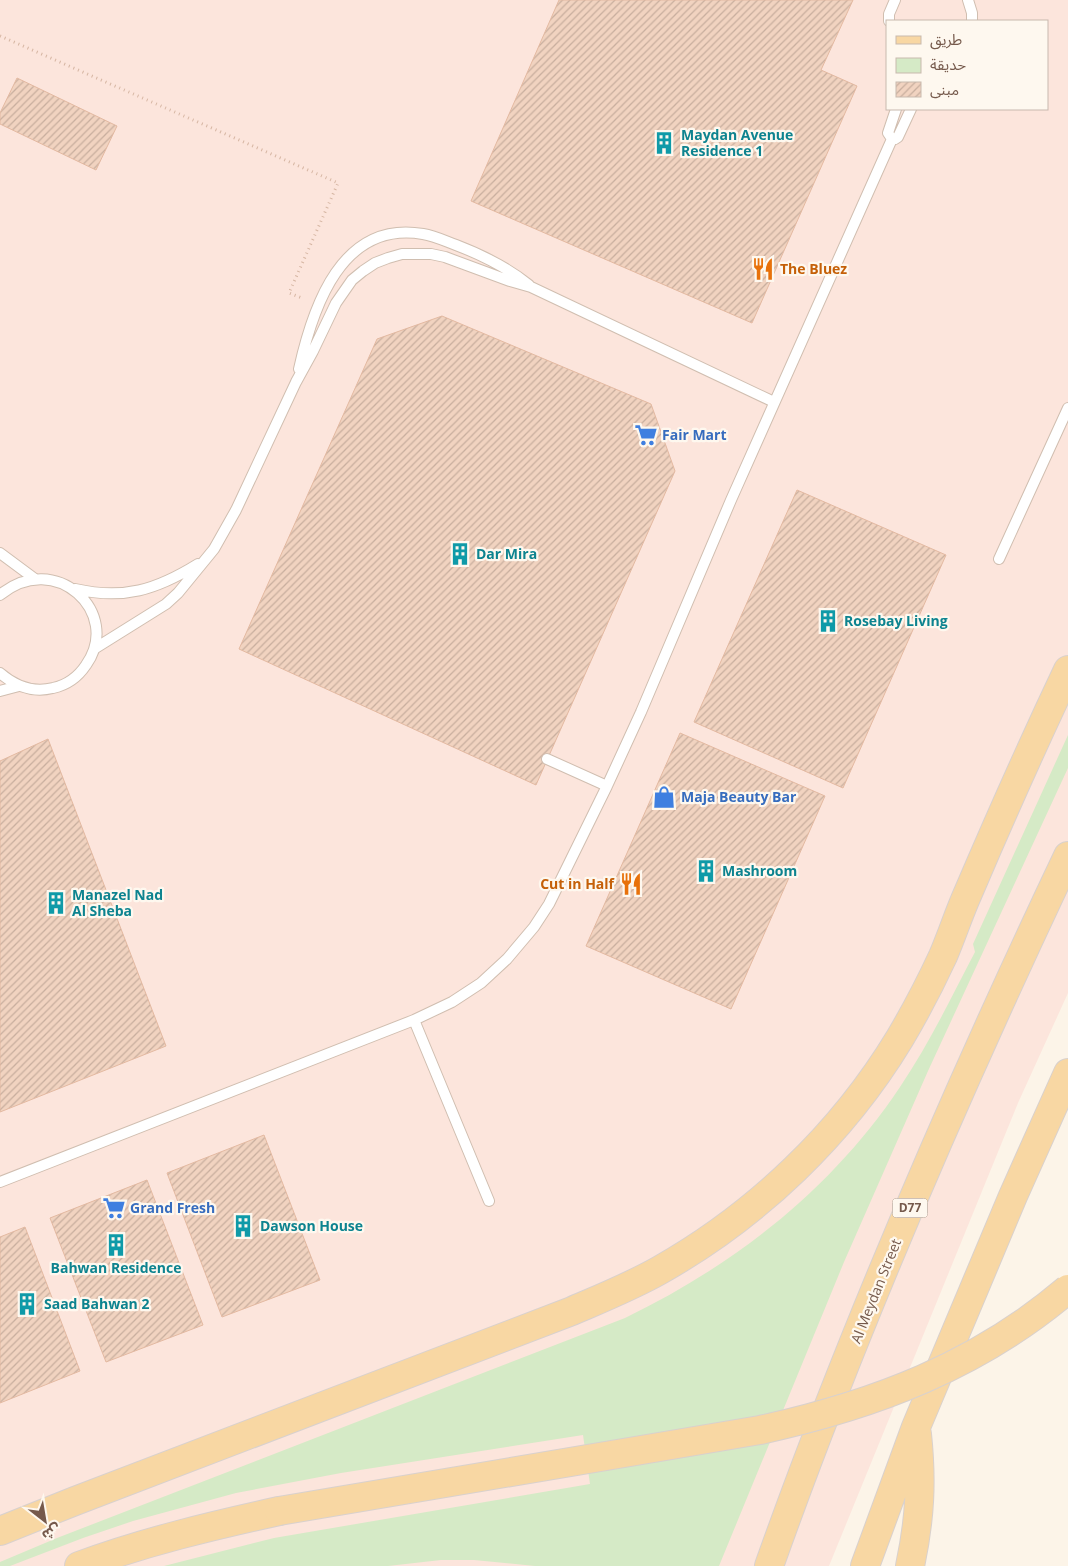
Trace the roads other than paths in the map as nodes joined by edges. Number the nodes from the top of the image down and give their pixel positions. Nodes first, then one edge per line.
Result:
1 (894, 0) edge
2 (968, 0) edge
3 (889, 20) edge
4 (972, 20) edge
5 (896, 110) edge
6 (911, 110) edge
7 (892, 139) junction
8 (532, 287) junction
9 (296, 382) junction
10 (774, 402) junction
11 (1068, 408) edge
12 (0, 553) edge
13 (999, 559) dead end
14 (203, 561) junction
15 (34, 579) junction
16 (73, 589) junction
17 (0, 595) edge
18 (94, 648) junction
19 (1068, 670) edge
20 (0, 673) edge
21 (19, 686) junction
22 (0, 691) edge
23 (547, 759) dead end
24 (607, 786) junction
25 (1068, 856) edge
26 (414, 1020) junction
27 (1068, 1073) edge
28 (0, 1182) edge
29 (489, 1201) dead end
30 (1068, 1289) edge
31 (916, 1427) junction
32 (0, 1531) edge
33 (78, 1566) edge
34 (769, 1566) edge
35 (865, 1566) edge
36 (910, 1566) edge

1 - 3 lane
2 - 4 lane
5 - 7 lane
6 - 7 lane
7 - 10 lane
8 - 9 lane
8 - 9 lane
8 - 10 lane
9 - 14 lane
10 - 24 lane
11 - 13 lane
12 - 15 lane
14 - 16 lane
14 - 18 lane
15 - 16 lane
15 - 17 lane
16 - 18 lane
18 - 21 lane
19 - 32 main road
20 - 21 lane
21 - 22 lane
23 - 24 lane
24 - 26 lane
25 - 34 main road, Al Meydan Street / D77
26 - 28 lane
26 - 29 lane
27 - 31 main road
30 - 33 main road, bridge
31 - 35 main road
31 - 36 main road

